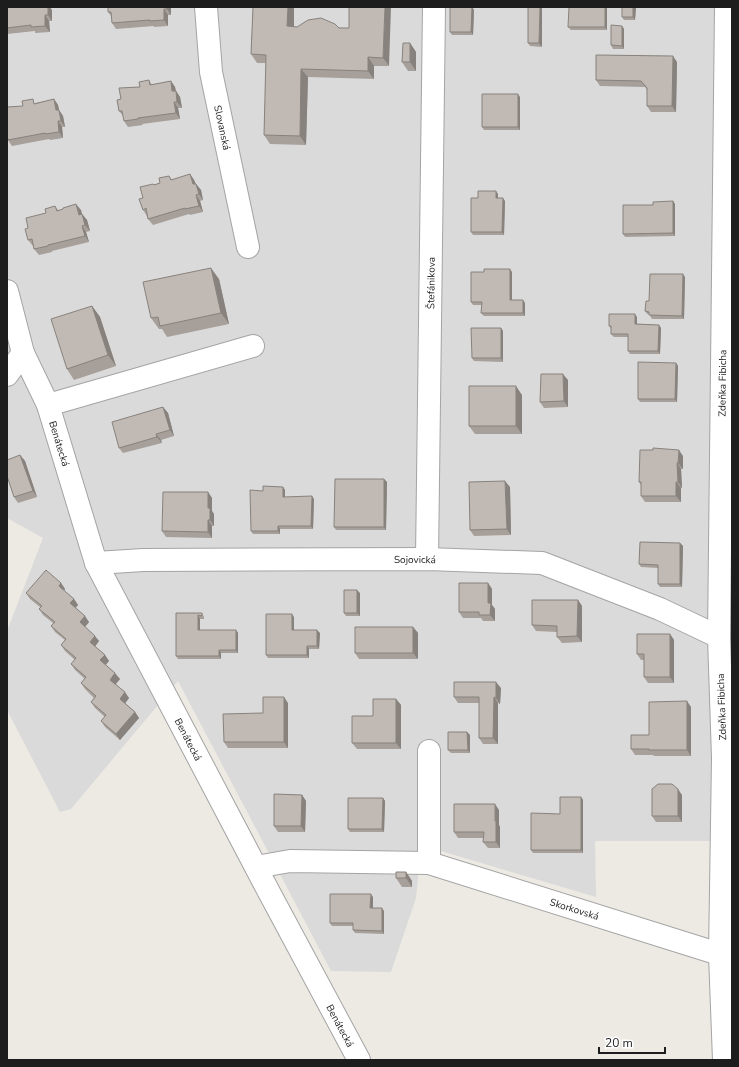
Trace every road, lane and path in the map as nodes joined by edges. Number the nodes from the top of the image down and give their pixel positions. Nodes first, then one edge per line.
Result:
1 (206, 7) edge
2 (434, 7) edge
3 (726, 7) edge
4 (248, 247) dead end
5 (7, 291) edge
6 (253, 346) dead end
7 (23, 353) junction
8 (7, 375) edge
9 (48, 405) junction
10 (427, 559) junction
11 (96, 564) junction
12 (718, 637) junction
13 (429, 751) dead end
14 (727, 758) edge
15 (429, 863) junction
16 (256, 867) junction
17 (726, 957) edge
18 (359, 1060) edge
19 (724, 1060) edge

1 - 4 street, Slovanská
2 - 10 street, Štefánikova
3 - 12 street, Zdeňka Fibicha
5 - 7 street, Benátecká
6 - 9 street
7 - 8 street
7 - 9 street, Benátecká
9 - 11 street, Benátecká
10 - 11 street, Sojovická
10 - 12 street, Sojovická
11 - 16 street, Benátecká
12 - 14 street, Zdeňka Fibicha
13 - 15 street
14 - 17 street, Zdeňka Fibicha
15 - 16 street, Skorkovská
15 - 17 street, Skorkovská
16 - 18 street, Benátecká
17 - 19 street, Zdeňka Fibicha

